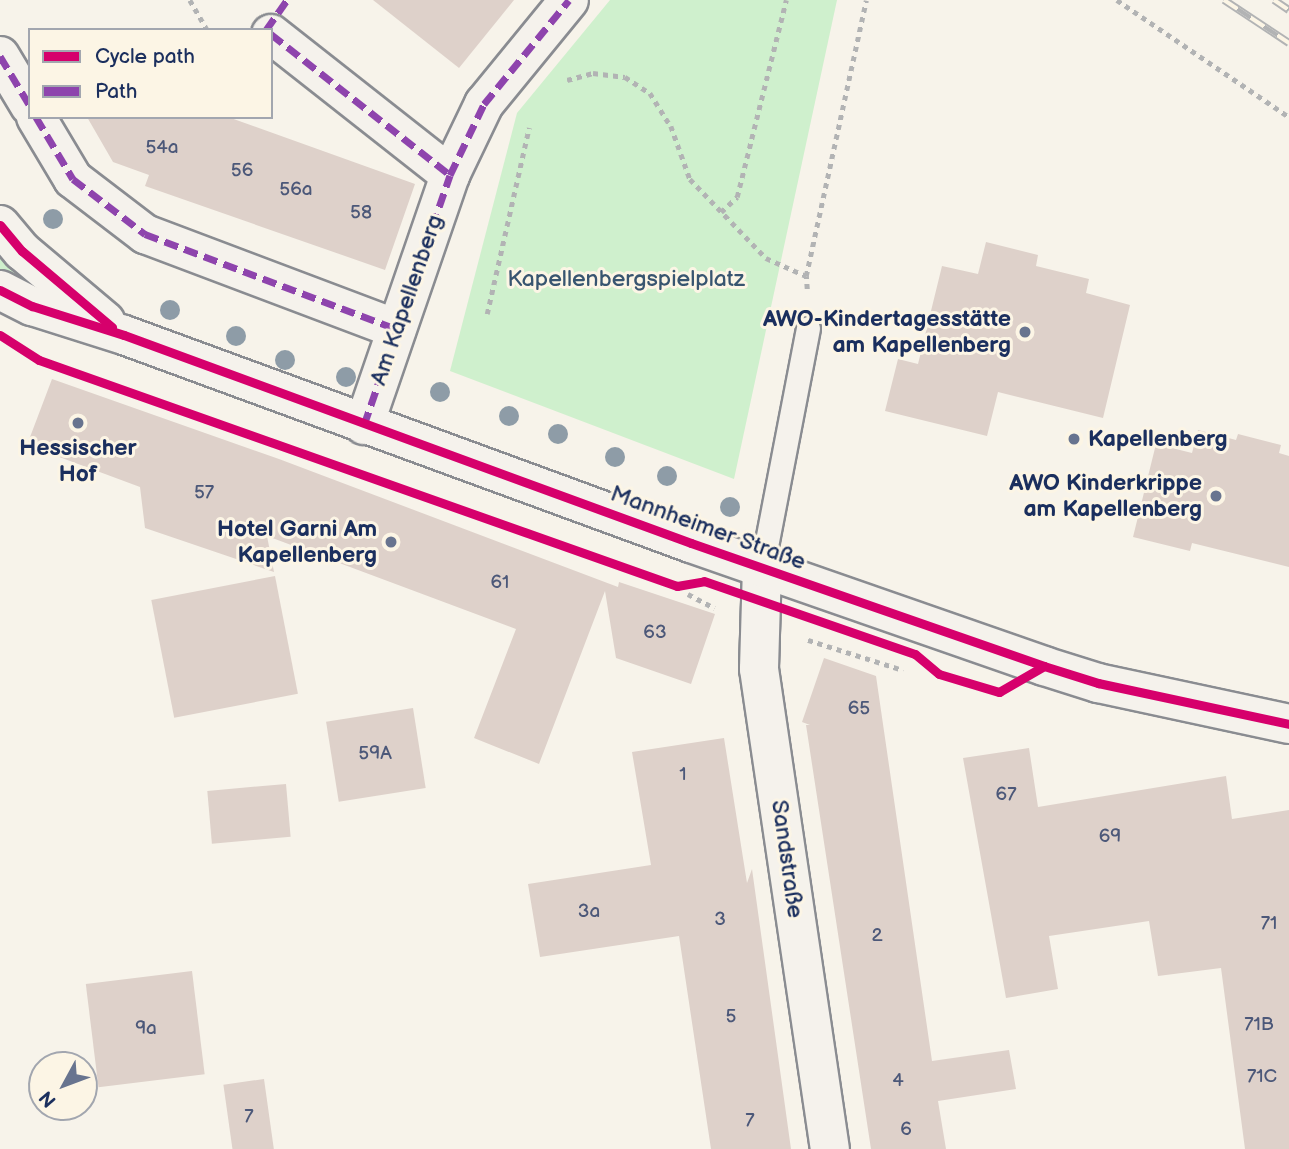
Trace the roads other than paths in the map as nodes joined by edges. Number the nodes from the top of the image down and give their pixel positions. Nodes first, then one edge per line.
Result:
1 (569, 0) edge
2 (273, 36) edge
3 (0, 56) edge
4 (28, 103) edge
5 (37, 119) edge
6 (450, 175) junction
7 (0, 225) edge
8 (0, 290) edge
9 (808, 328) road end
10 (397, 329) junction
11 (124, 335) junction
12 (364, 425) junction
13 (762, 567) junction
14 (1289, 723) edge
15 (831, 1149) edge

1 - 6 street, Am Kapellenberg
2 - 6 street
3 - 4 street
5 - 10 street
6 - 10 street, Am Kapellenberg
7 - 11 street, Mannheimer Straße
8 - 11 street, Mannheimer Straße
9 - 13 lane
10 - 12 street, Am Kapellenberg
11 - 12 street, Mannheimer Straße
12 - 13 street, Mannheimer Straße
13 - 14 street, Mannheimer Straße
13 - 15 street, Sandstraße

